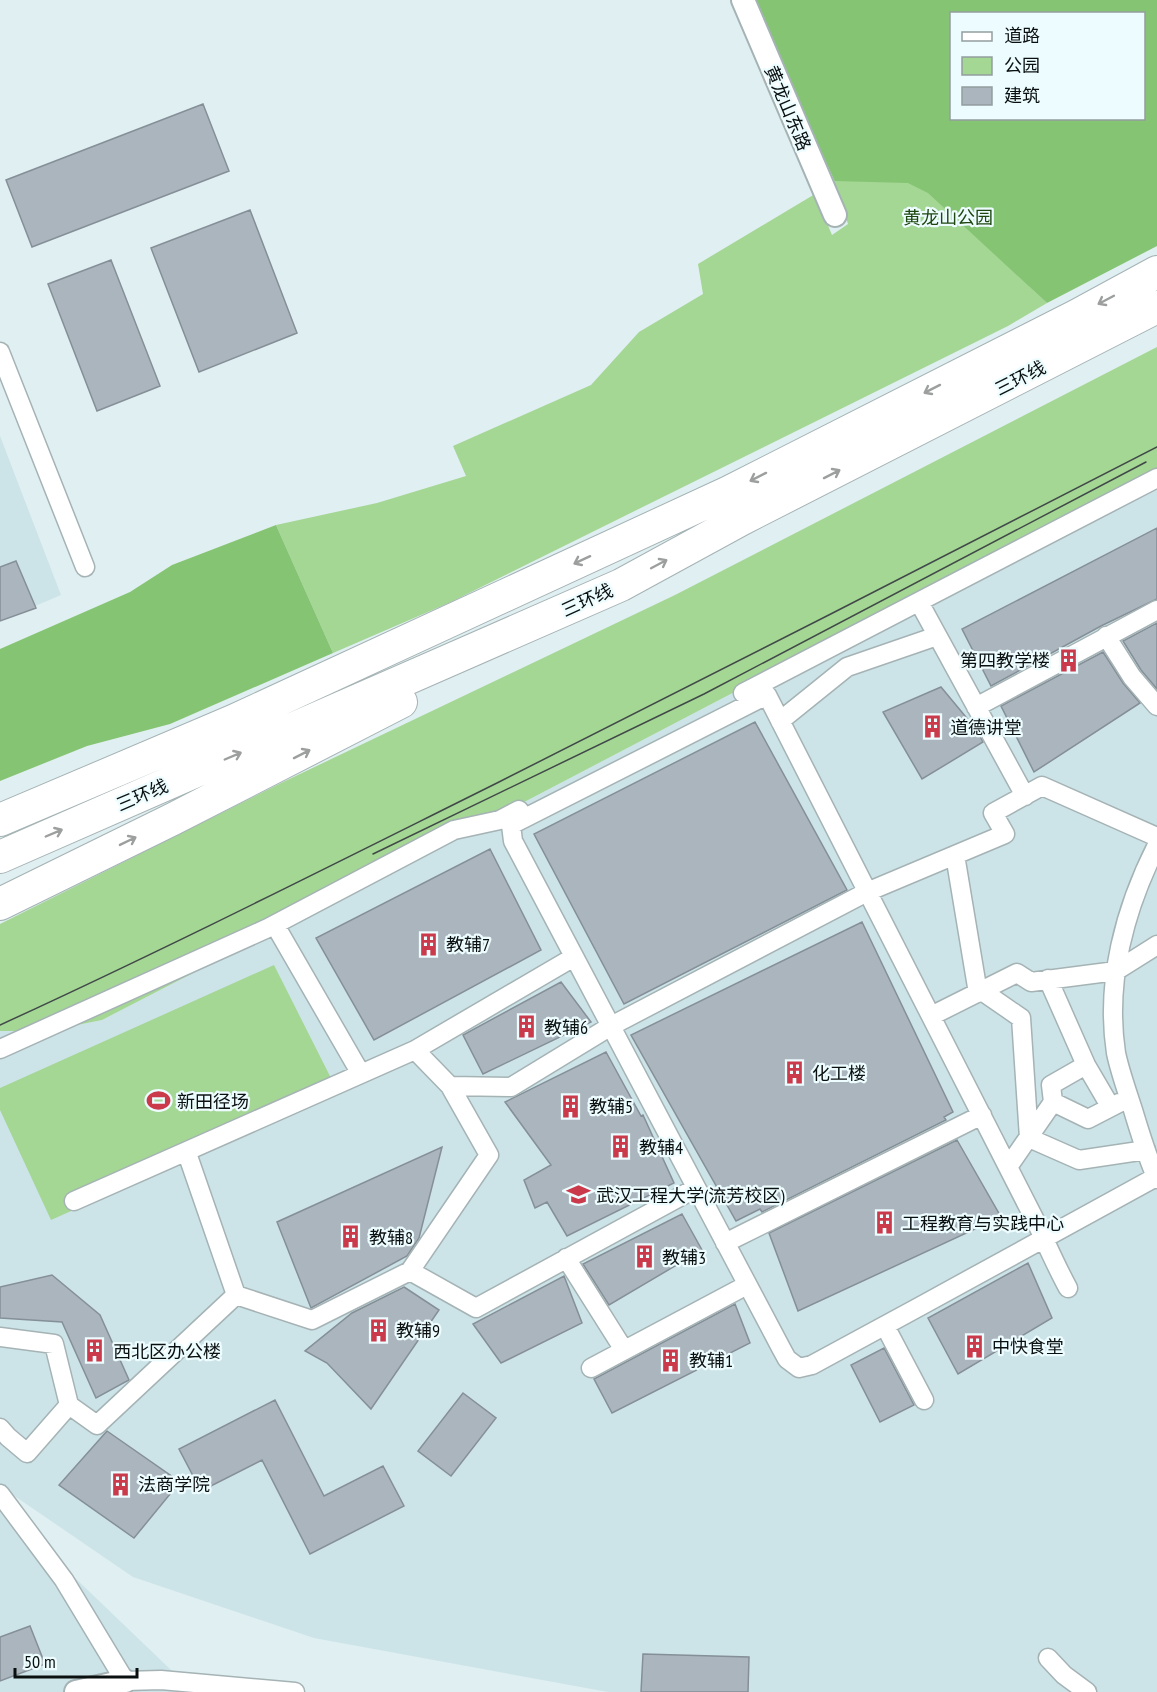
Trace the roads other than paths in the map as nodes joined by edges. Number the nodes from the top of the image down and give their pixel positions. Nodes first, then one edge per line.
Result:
1 (742, 0) edge
2 (835, 215) dead end
3 (1157, 272) edge
4 (1157, 307) edge
5 (0, 352) edge
6 (1157, 478) edge
7 (85, 567) dead end
8 (621, 585) junction
9 (919, 602) junction
10 (1157, 609) edge
11 (938, 636) junction
12 (1106, 636) junction
13 (835, 645) junction
14 (847, 666) junction
15 (1157, 706) edge
16 (976, 707) junction
17 (780, 721) junction
18 (206, 732) junction
19 (1025, 796) junction
20 (0, 803) edge
21 (0, 819) edge
22 (1157, 837) edge
23 (1157, 845) edge
24 (955, 855) junction
25 (0, 857) edge
26 (867, 892) junction
27 (0, 904) edge
28 (275, 925) junction
29 (1157, 945) edge
30 (574, 957) junction
31 (1116, 971) junction
32 (1048, 979) junction
33 (980, 992) junction
34 (931, 1016) junction
35 (611, 1026) junction
36 (0, 1049) edge
37 (415, 1050) junction
38 (1086, 1065) junction
39 (361, 1074) junction
40 (450, 1086) junction
41 (1129, 1100) junction
42 (1053, 1102) junction
43 (1110, 1106) junction
44 (982, 1115) junction
45 (1029, 1138) junction
46 (1148, 1139) edge
47 (189, 1159) dead end
48 (1008, 1167) junction
49 (1156, 1178) edge
50 (696, 1188) junction
51 (74, 1201) dead end
52 (1044, 1238) junction
53 (725, 1243) junction
54 (566, 1258) junction
55 (410, 1271) junction
56 (747, 1285) junction
57 (1068, 1288) dead end
58 (236, 1295) junction
59 (885, 1326) junction
60 (0, 1337) edge
61 (624, 1350) junction
62 (591, 1368) dead end
63 (924, 1400) dead end
64 (69, 1405) junction
65 (3, 1437) edge
66 (0, 1494) edge
67 (1048, 1658) dead end
68 (125, 1681) junction
69 (76, 1692) edge
70 (296, 1692) edge
71 (1087, 1692) edge

1 - 2 street, 黄龙山东路
3 -> 18 highway, 三环线
8 -> 4 highway, 三环线
5 - 7 street
6 - 9 street
25 -> 8 highway, 三环线
27 -> 8 highway
9 - 11 street
9 - 13 street
10 - 12 street
11 - 14 street
11 - 16 street
12 - 15 street
12 - 16 street
13 - 14 street
13 - 28 street
14 - 17 street
16 - 19 street
17 - 26 street
17 - 30 street
18 - 20 highway
18 - 21 highway, 三环线
19 - 22 street
19 - 24 street
23 - 31 street
24 - 26 street
24 - 33 street
26 - 34 street
26 - 35 street
28 - 36 street
28 - 39 street
29 - 31 street
30 - 35 street
30 - 37 street
31 - 32 street
31 - 41 street
32 - 33 street
32 - 38 street
33 - 34 street
33 - 45 street
34 - 44 street
35 - 40 street
35 - 50 street
37 - 39 street
37 - 40 street
38 - 42 street
38 - 43 street
39 - 51 street
40 - 55 street
41 - 43 street
41 - 46 street
42 - 43 street
42 - 45 street
44 - 48 street
44 - 53 street
45 - 46 street
45 - 48 street
46 - 49 street
47 - 58 street
48 - 52 street
49 - 52 street
50 - 53 street
50 - 54 street
52 - 57 street
52 - 59 street
53 - 56 street
54 - 55 street
54 - 61 street
55 - 58 street
56 - 59 street
56 - 61 street
58 - 64 street
59 - 63 street
60 - 64 street
61 - 62 street
64 - 65 street
66 - 68 street
67 - 71 street
68 - 69 street
68 - 70 street

